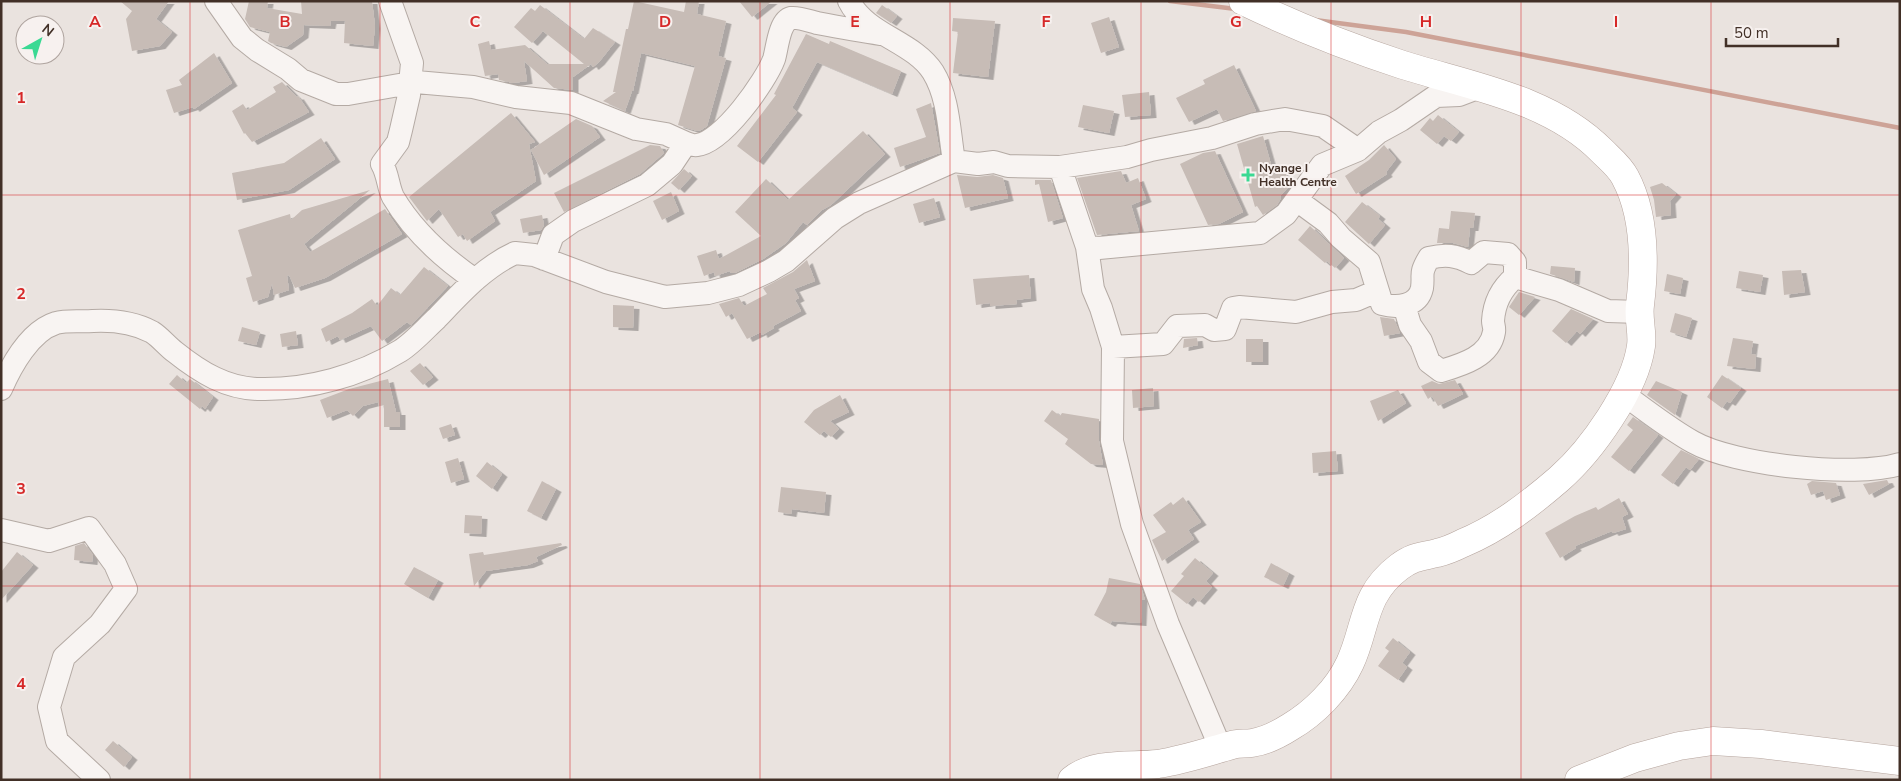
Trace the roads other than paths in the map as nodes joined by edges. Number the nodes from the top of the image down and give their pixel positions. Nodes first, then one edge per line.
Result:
1 (216, 1) edge
2 (390, 1) edge
3 (849, 1) edge
4 (1244, 1) edge
5 (884, 34) junction
6 (410, 83) junction
7 (1480, 87) junction
8 (686, 143) junction
9 (1358, 150) junction
10 (954, 161) junction
11 (1060, 167) junction
12 (1298, 201) junction
13 (1087, 247) junction
14 (544, 259) junction
15 (1515, 277) junction
16 (475, 280) junction
17 (1377, 291) junction
18 (1404, 305) junction
19 (1639, 312) junction
20 (1113, 347) junction
21 (1, 389) edge
22 (1623, 394) junction
23 (1900, 464) edge
24 (1, 530) edge
25 (1221, 749) junction
26 (1900, 761) edge
27 (100, 780) edge
28 (1072, 780) edge
29 (1579, 780) edge

1 - 6 street
2 - 6 street
3 - 5 street
4 - 7 main road
5 - 8 street
5 - 10 street
6 - 8 street
6 - 16 street
7 - 9 street
7 - 19 main road
8 - 14 street
9 - 11 street
9 - 12 street
10 - 11 street
10 - 14 street
11 - 13 street
12 - 13 street
12 - 17 street
13 - 20 street
14 - 16 street
15 - 18 street
15 - 18 street
15 - 19 street
16 - 21 street
17 - 18 street
17 - 20 street
19 - 22 main road
20 - 25 street
22 - 23 street
22 - 25 main road
24 - 27 street
25 - 28 main road
26 - 29 main road

